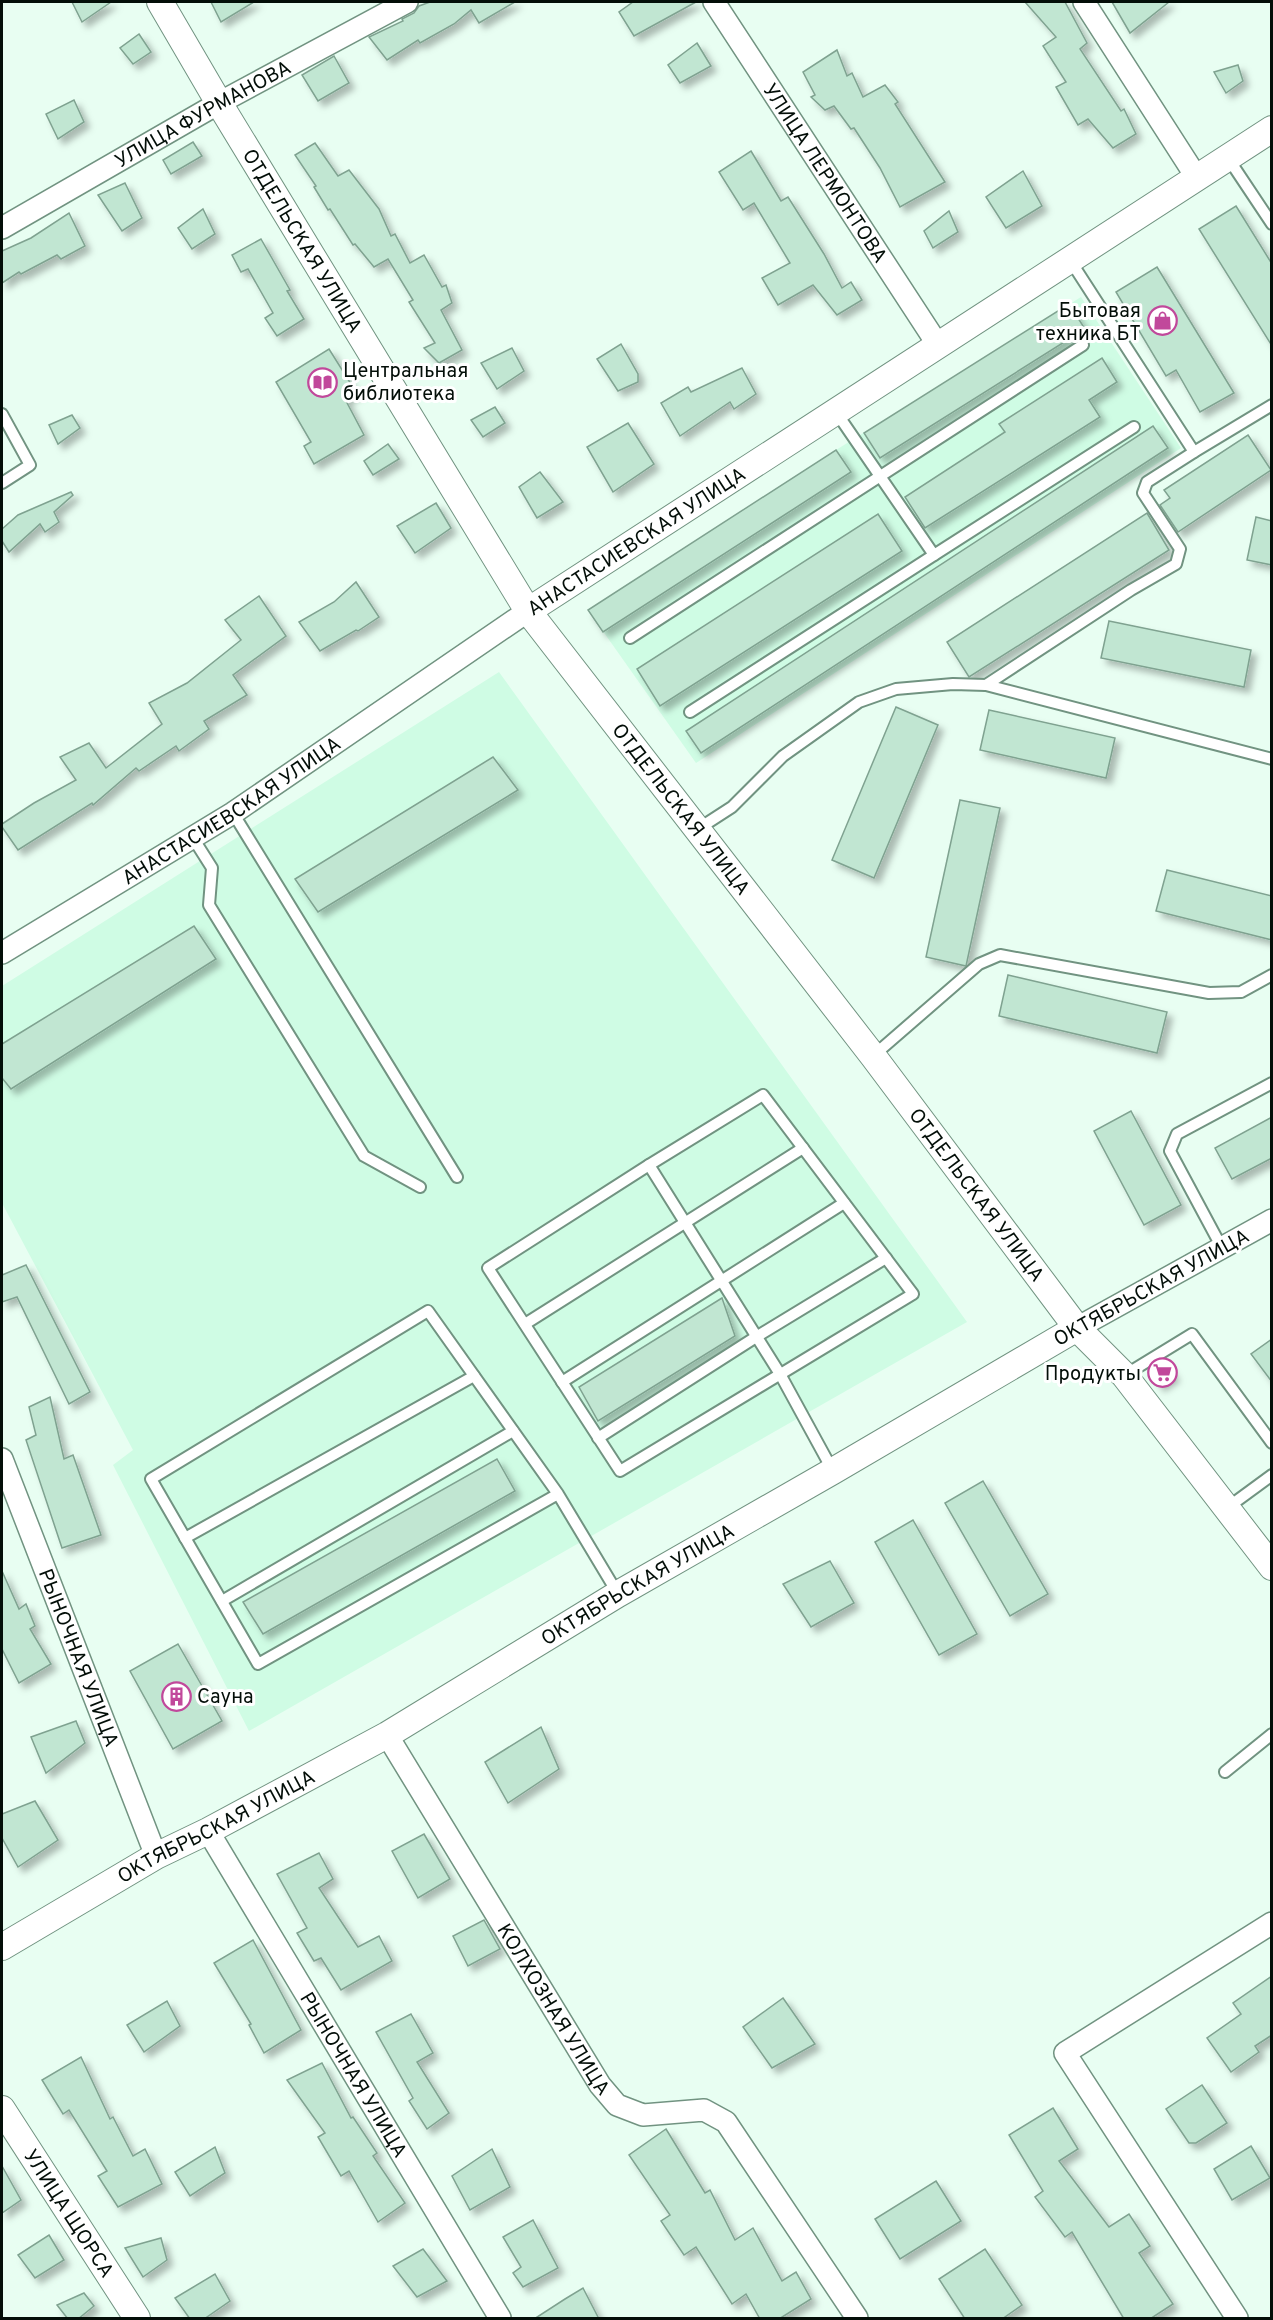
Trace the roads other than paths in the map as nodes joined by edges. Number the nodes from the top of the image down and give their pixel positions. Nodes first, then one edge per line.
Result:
1 (160, 2) edge
2 (407, 2) edge
3 (714, 2) edge
4 (1084, 2) edge
5 (219, 103) junction
6 (1272, 129) edge
7 (1227, 158) junction
8 (1197, 178) junction
9 (1272, 224) edge
10 (2, 228) edge
11 (1070, 260) junction
12 (938, 345) junction
13 (1083, 345) dead end
14 (1272, 405) edge
15 (836, 411) junction
16 (2, 414) edge
17 (1134, 427) dead end
18 (1194, 452) junction
19 (880, 476) junction
20 (2, 483) edge
21 (934, 555) junction
22 (528, 610) junction
23 (630, 638) dead end
24 (986, 685) junction
25 (690, 712) dead end
26 (1272, 759) edge
27 (233, 813) junction
28 (697, 829) junction
29 (193, 838) junction
30 (2, 953) edge
31 (1272, 975) edge
32 (873, 1056) junction
33 (1272, 1083) edge
34 (803, 1148) junction
35 (649, 1165) junction
36 (457, 1177) dead end
37 (420, 1187) dead end
38 (844, 1203) junction
39 (1272, 1220) edge
40 (685, 1222) junction
41 (1222, 1248) junction
42 (886, 1258) junction
43 (722, 1281) junction
44 (525, 1324) junction
45 (1077, 1328) junction
46 (756, 1337) junction
47 (780, 1374) junction
48 (1124, 1375) junction
49 (474, 1376) junction
50 (562, 1382) junction
51 (513, 1431) junction
52 (598, 1438) junction
53 (1272, 1443) edge
54 (2, 1459) edge
55 (833, 1471) junction
56 (1272, 1475) edge
57 (558, 1494) junction
58 (1227, 1508) junction
59 (185, 1538) junction
60 (1272, 1567) edge
61 (618, 1594) junction
62 (222, 1601) junction
63 (1272, 1734) edge
64 (387, 1735) junction
65 (1225, 1772) dead end
66 (208, 1831) junction
67 (156, 1856) junction
68 (1272, 1923) edge
69 (2, 1947) edge
70 (2, 2109) edge
71 (137, 2319) edge
72 (500, 2319) edge
73 (857, 2319) edge
74 (1237, 2319) edge

1 - 5 street, ОТДЕЛЬСКАЯ УЛИЦА
2 - 5 street, УЛИЦА ФУРМАНОВА
3 - 12 street, УЛИЦА ЛЕРМОНТОВА
4 - 8 street
5 - 10 street, УЛИЦА ФУРМАНОВА
5 - 22 street, ОТДЕЛЬСКАЯ УЛИЦА
6 - 7 street, АНАСТАСИЕВСКАЯ УЛИЦА
7 - 8 street, АНАСТАСИЕВСКАЯ УЛИЦА
7 - 9 lane
8 - 11 street, АНАСТАСИЕВСКАЯ УЛИЦА
11 - 12 street, АНАСТАСИЕВСКАЯ УЛИЦА
11 - 18 lane
12 - 15 street, АНАСТАСИЕВСКАЯ УЛИЦА
13 - 19 lane
14 - 18 lane
15 - 19 lane
15 - 22 street, АНАСТАСИЕВСКАЯ УЛИЦА
16 - 20 lane
17 - 21 lane
18 - 24 lane
19 - 21 lane
19 - 23 lane
21 - 25 lane
22 - 27 street, АНАСТАСИЕВСКАЯ УЛИЦА
22 - 28 street, ОТДЕЛЬСКАЯ УЛИЦА
24 - 26 lane
24 - 28 lane
27 - 29 street, АНАСТАСИЕВСКАЯ УЛИЦА
27 - 36 lane
28 - 32 street, ОТДЕЛЬСКАЯ УЛИЦА
29 - 30 street, АНАСТАСИЕВСКАЯ УЛИЦА
29 - 37 lane
31 - 32 lane
32 - 45 street, ОТДЕЛЬСКАЯ УЛИЦА
33 - 41 lane
34 - 35 lane
34 - 38 lane
34 - 40 lane
35 - 40 lane
35 - 44 lane
38 - 42 lane
38 - 43 lane
39 - 41 street, ОКТЯБРЬСКАЯ УЛИЦА
40 - 43 lane
40 - 44 lane
41 - 45 street, ОКТЯБРЬСКАЯ УЛИЦА
42 - 46 lane
42 - 47 lane
43 - 46 lane
43 - 50 lane
44 - 50 lane
45 - 48 street, ОТДЕЛЬСКАЯ УЛИЦА
45 - 55 street, ОКТЯБРЬСКАЯ УЛИЦА
46 - 47 lane
46 - 52 lane
47 - 52 lane
47 - 55 lane
48 - 53 lane
48 - 58 street, ОТДЕЛЬСКАЯ УЛИЦА
49 - 51 lane
49 - 59 lane
49 - 59 lane
50 - 52 lane
51 - 57 lane
51 - 62 lane
54 - 67 street, РЫНОЧНАЯ УЛИЦА
55 - 61 street, ОКТЯБРЬСКАЯ УЛИЦА
56 - 58 lane
57 - 61 lane
57 - 62 lane
58 - 60 street, ОТДЕЛЬСКАЯ УЛИЦА
59 - 62 lane
61 - 64 street, ОКТЯБРЬСКАЯ УЛИЦА
63 - 65 lane
64 - 66 street, ОКТЯБРЬСКАЯ УЛИЦА
64 - 73 street, КОЛХОЗНАЯ УЛИЦА
66 - 67 street, ОКТЯБРЬСКАЯ УЛИЦА
66 - 72 street, РЫНОЧНАЯ УЛИЦА
67 - 69 street, ОКТЯБРЬСКАЯ УЛИЦА
68 - 74 street
70 - 71 street, УЛИЦА ЩОРСА

